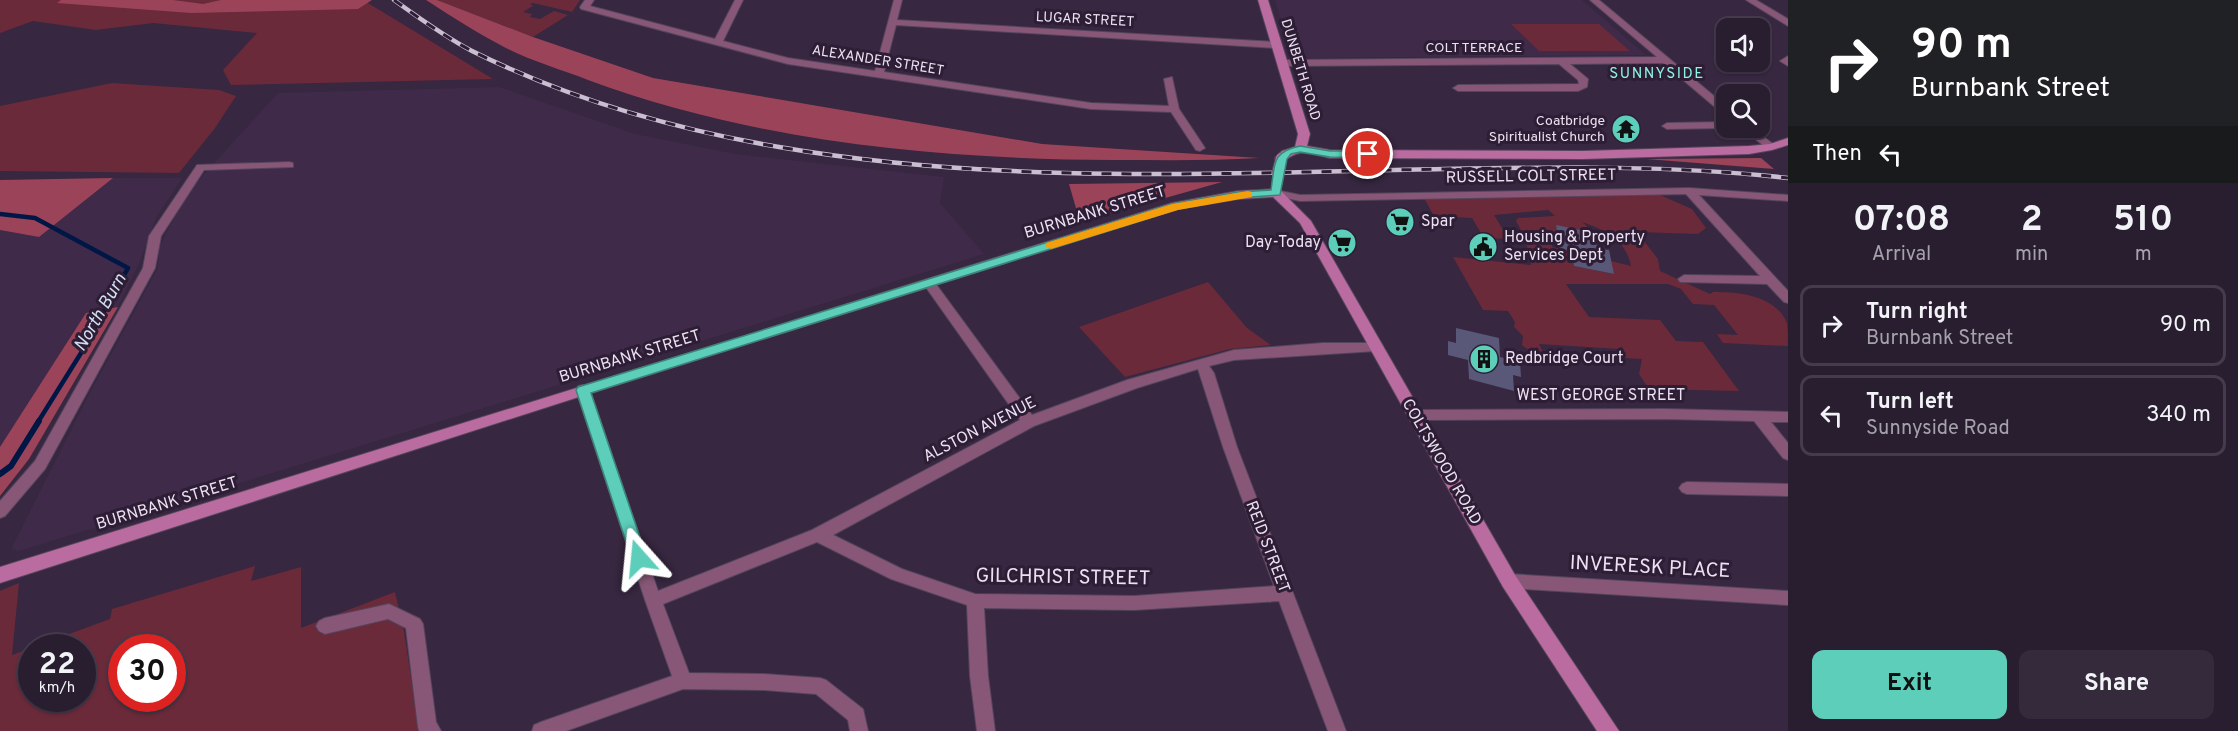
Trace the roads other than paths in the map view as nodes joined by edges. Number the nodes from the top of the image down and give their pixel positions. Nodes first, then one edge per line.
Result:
1 (739, 0) edge
2 (898, 0) edge
3 (1263, 0) edge
4 (1594, 0) edge
5 (1750, 0) edge
6 (587, 4) edge
7 (893, 22) junction
8 (1788, 23) edge
9 (718, 42) junction
10 (1276, 45) junction
11 (1788, 58) edge
12 (1666, 60) junction
13 (1563, 62) junction
14 (1282, 63) junction
15 (1788, 63) edge
16 (879, 75) junction
17 (1170, 79) dead end
18 (1458, 88) dead end
19 (1716, 102) edge
20 (1174, 109) junction
21 (1716, 125) edge
22 (1667, 126) dead end
23 (1760, 138) edge
24 (1788, 141) edge
25 (1772, 147) junction
26 (1200, 148) dead end
27 (1300, 149) junction
28 (289, 165) dead end
29 (1689, 190) junction
30 (1276, 193) junction
31 (1788, 198) edge
32 (1684, 279) dead end
33 (1771, 280) junction
34 (929, 283) junction
35 (1788, 299) edge
36 (1376, 346) junction
37 (1202, 363) junction
38 (583, 390) junction
39 (1414, 415) junction
40 (1758, 416) junction
41 (1788, 417) edge
42 (1029, 422) junction
43 (1788, 454) edge
44 (1687, 488) dead end
45 (1788, 490) edge
46 (0, 512) edge
47 (818, 535) junction
48 (0, 575) edge
49 (1509, 581) junction
50 (1284, 593) junction
51 (1788, 597) edge
52 (652, 600) junction
53 (975, 601) junction
54 (325, 626) dead end
55 (682, 681) junction
56 (432, 731) edge
57 (541, 731) edge
58 (859, 731) edge
59 (986, 731) edge
60 (1337, 731) edge
61 (1609, 731) edge

1 - 9 street
2 - 7 street
3 - 10 main road, DUNBETH ROAD
4 - 12 street
5 - 8 street
6 - 9 street, ALEXANDER STREET
7 - 10 street, LUGAR STREET
7 - 16 street
9 - 16 street, ALEXANDER STREET
10 - 14 main road, DUNBETH ROAD
11 - 15 street
12 - 13 street, COLT TERRACE
12 - 19 street
13 - 14 street, COLT TERRACE
13 - 18 street
14 - 27 main road, DUNBETH ROAD
16 - 20 street, ALEXANDER STREET
17 - 20 street
20 - 26 street
21 - 22 street
23 - 25 street
24 - 25 main road
25 - 27 main road
27 - 30 main road, bridge
28 - 46 street
29 - 30 street, RUSSELL COLT STREET
29 - 31 street, RUSSELL COLT STREET
29 - 33 street
30 - 34 main road, BURNBANK STREET
30 - 36 main road, COLTSWOOD ROAD
32 - 33 street
33 - 35 street
34 - 38 main road, BURNBANK STREET
34 - 42 street
36 - 37 street, ALSTON AVENUE
36 - 39 main road, COLTSWOOD ROAD
37 - 42 street, ALSTON AVENUE
37 - 50 street, REID STREET
38 - 48 main road, BURNBANK STREET
38 - 52 street
39 - 40 street, WEST GEORGE STREET
39 - 49 main road, COLTSWOOD ROAD
40 - 41 street, WEST GEORGE STREET
40 - 43 street
42 - 47 street, ALSTON AVENUE
44 - 45 street
47 - 52 street, ALSTON AVENUE
47 - 53 street, GILCHRIST STREET
49 - 51 street, INVERESK PLACE
49 - 61 main road, COLTSWOOD ROAD
50 - 53 street, GILCHRIST STREET
50 - 60 street, REID STREET
52 - 55 street
53 - 59 street
54 - 56 street
55 - 57 street
55 - 58 street

